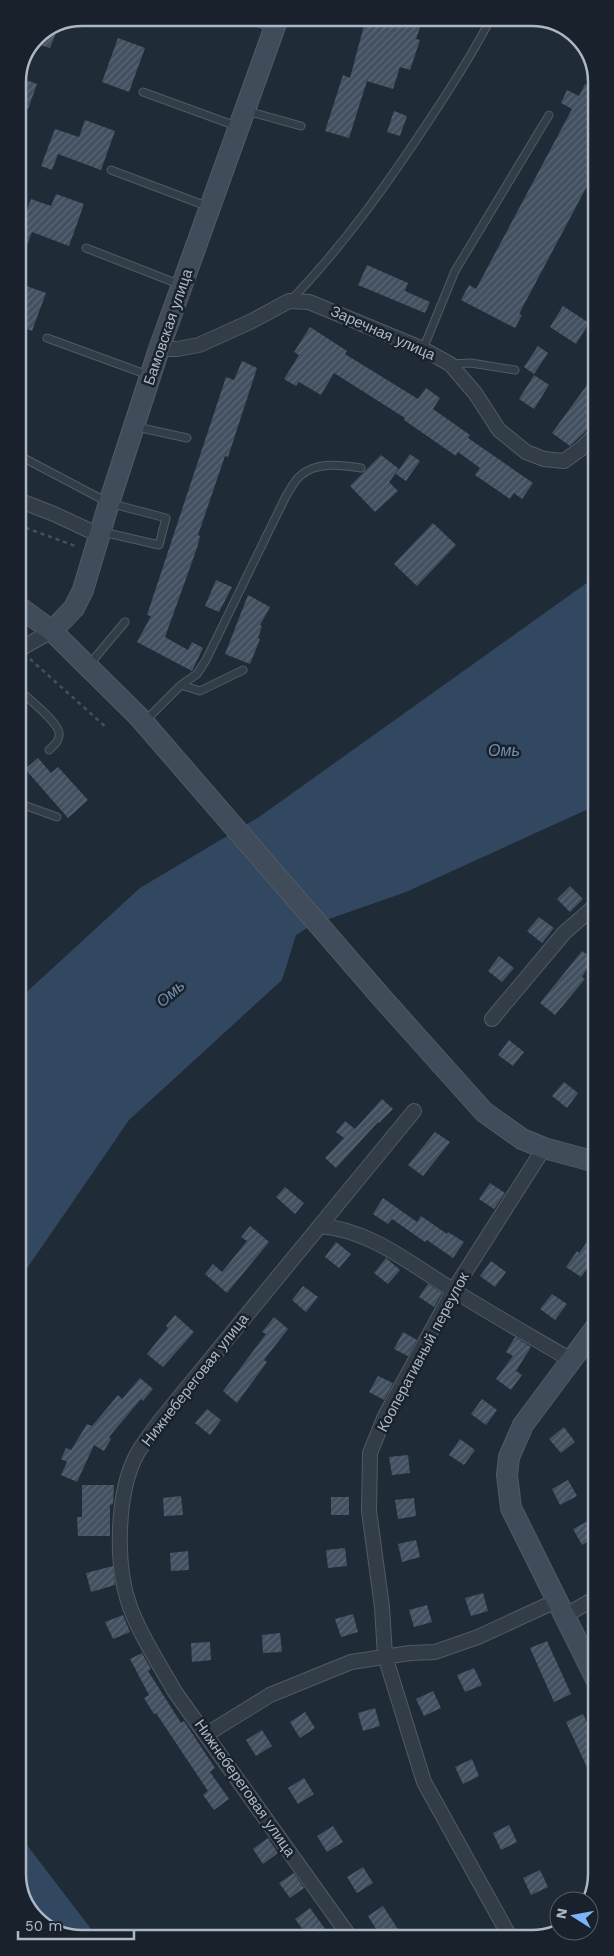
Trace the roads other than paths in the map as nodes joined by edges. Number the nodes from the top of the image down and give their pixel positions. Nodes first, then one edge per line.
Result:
1 (275, 26) edge
2 (487, 26) edge
3 (143, 92) dead end
4 (549, 115) dead end
5 (242, 119) junction
6 (301, 126) dead end
7 (111, 170) dead end
8 (210, 208) junction
9 (86, 248) dead end
10 (182, 286) junction
11 (289, 302) junction
12 (47, 338) dead end
13 (159, 349) junction
14 (423, 349) junction
15 (450, 364) junction
16 (515, 370) dead end
17 (151, 376) junction
18 (134, 427) junction
19 (187, 438) dead end
20 (588, 442) edge
21 (26, 459) edge
22 (361, 468) dead end
23 (26, 503) edge
24 (108, 503) junction
25 (98, 540) junction
26 (26, 612) edge
27 (125, 622) dead end
28 (52, 631) junction
29 (26, 646) edge
30 (88, 666) junction
31 (243, 670) dead end
32 (181, 685) junction
33 (26, 697) edge
34 (144, 722) junction
35 (49, 750) dead end
36 (26, 805) edge
37 (57, 817) dead end
38 (588, 915) edge
39 (492, 1020) dead end
40 (414, 1111) dead end
41 (544, 1148) junction
42 (588, 1160) edge
43 (320, 1226) junction
44 (453, 1290) junction
45 (588, 1337) edge
46 (571, 1360) junction
47 (588, 1600) edge
48 (560, 1608) junction
49 (385, 1656) junction
50 (588, 1663) edge
51 (207, 1734) junction
52 (345, 1930) edge
53 (507, 1930) edge

1 - 5 street, Бамовская улица
2 - 11 lane
3 - 5 lane
4 - 14 lane
5 - 6 lane
5 - 8 street, Бамовская улица
7 - 8 lane
8 - 10 street, Бамовская улица
9 - 10 lane
10 - 13 street, Бамовская улица
11 - 13 street
11 - 14 street, Заречная улица
12 - 17 lane
13 - 17 street, Бамовская улица
14 - 15 street, Заречная улица
15 - 16 lane
15 - 20 street, Заречная улица
17 - 18 street, Бамовская улица
18 - 19 lane
18 - 24 street, Бамовская улица
21 - 24 lane
22 - 32 lane
23 - 25 street
24 - 25 street, Бамовская улица
24 - 25 lane
25 - 28 street, Бамовская улица
26 - 28 street
27 - 30 lane
28 - 29 street
28 - 30 street
30 - 34 street
31 - 32 lane
32 - 34 lane
33 - 35 lane
34 - 41 street
36 - 37 lane
38 - 39 street
40 - 43 street, Нижнебереговая улица
41 - 42 street
41 - 44 street, Кооперативный переулок
43 - 44 street
43 - 51 street, Нижнебереговая улица
44 - 46 street
44 - 49 street, Кооперативный переулок
45 - 46 street
46 - 48 street
47 - 48 street
48 - 49 street
48 - 50 street
49 - 51 street
49 - 53 street, Кооперативный переулок
51 - 52 street, Нижнебереговая улица

